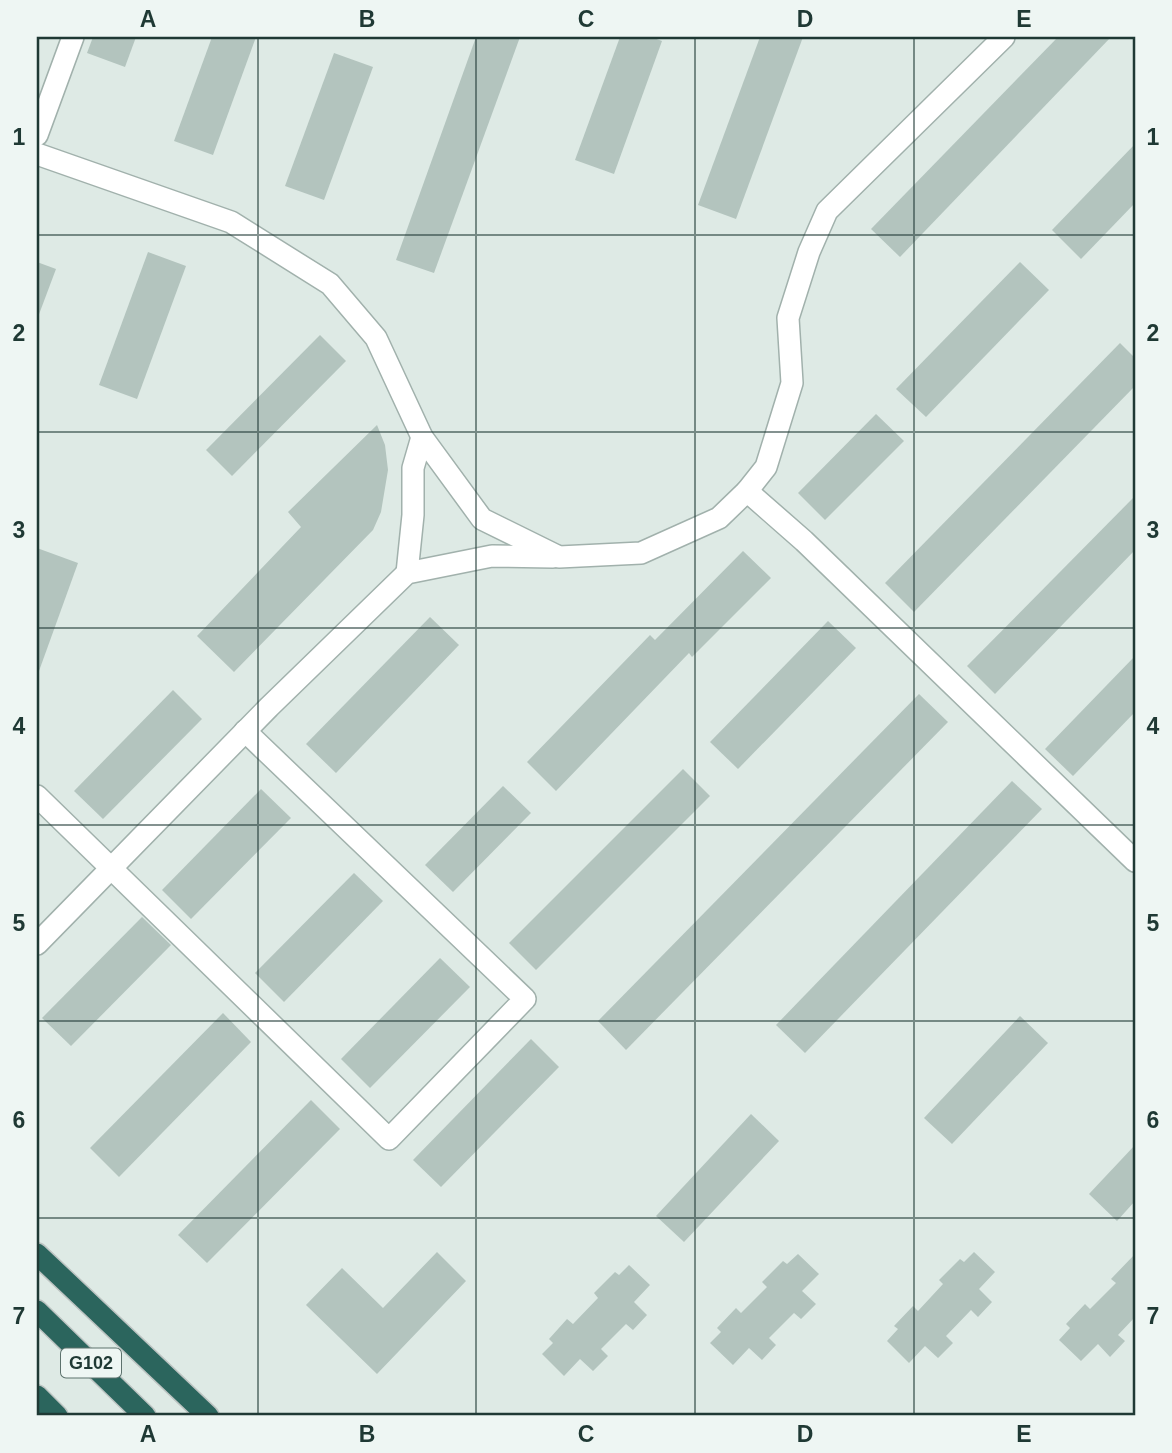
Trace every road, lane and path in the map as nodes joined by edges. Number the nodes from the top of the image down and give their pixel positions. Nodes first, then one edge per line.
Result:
1 (73, 37) edge
2 (1004, 37) edge
3 (37, 135) edge
4 (37, 154) edge
5 (422, 437) junction
6 (747, 491) junction
7 (559, 557) junction
8 (407, 573) junction
9 (245, 732) junction
10 (37, 796) edge
11 (1135, 861) edge
12 (112, 868) junction
13 (37, 944) edge
14 (37, 1254) edge
15 (37, 1311) edge
16 (37, 1396) edge
17 (57, 1416) edge
18 (145, 1416) edge
19 (208, 1416) edge

1 - 3 street
2 - 6 street
4 - 5 street
5 - 7 street
5 - 8 street
6 - 7 street
6 - 11 street
7 - 8 street
8 - 9 street
9 - 12 street
9 - 12 street
10 - 12 street
12 - 13 street
14 - 19 highway
15 - 18 highway, G102
16 - 17 highway

